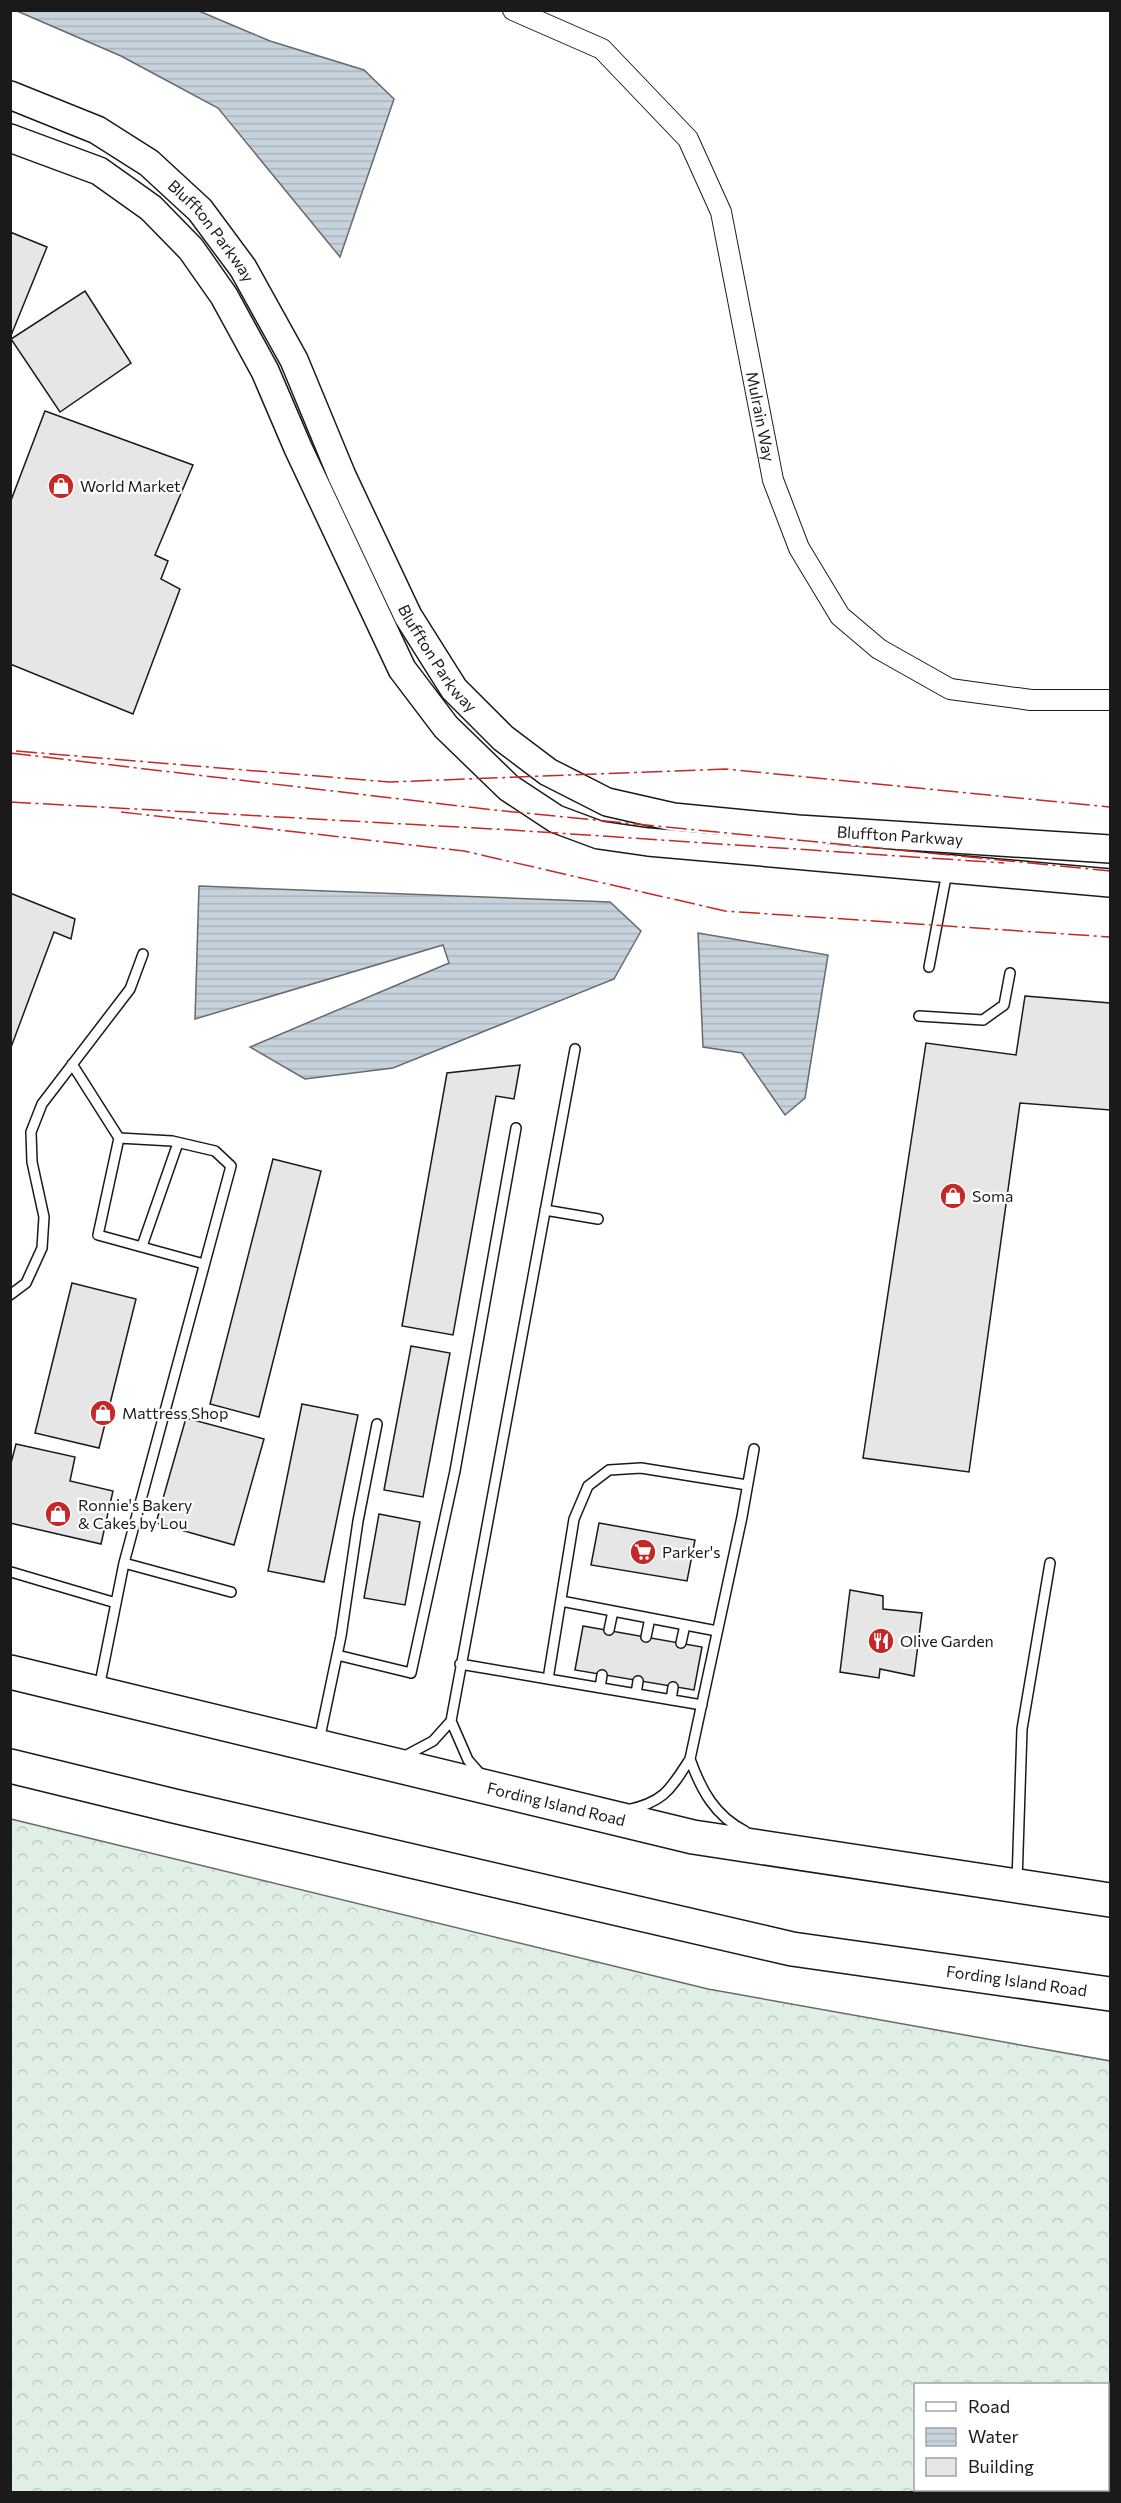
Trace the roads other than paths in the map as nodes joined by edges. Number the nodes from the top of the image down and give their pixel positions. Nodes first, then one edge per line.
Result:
1 (513, 10) edge
2 (10, 95) edge
3 (10, 138) edge
4 (1110, 700) edge
5 (1110, 849) edge
6 (948, 867) junction
7 (1110, 883) edge
8 (144, 954) dead end
9 (929, 967) dead end
10 (1010, 973) dead end
11 (919, 1016) dead end
12 (575, 1049) dead end
13 (72, 1064) junction
14 (516, 1128) dead end
15 (119, 1138) junction
16 (178, 1143) junction
17 (545, 1210) junction
18 (598, 1220) dead end
19 (142, 1246) junction
20 (204, 1264) junction
21 (10, 1295) edge
22 (377, 1424) dead end
23 (754, 1449) dead end
24 (747, 1485) junction
25 (124, 1563) junction
26 (1050, 1563) dead end
27 (12, 1572) edge
28 (231, 1592) dead end
29 (561, 1601) junction
30 (116, 1603) junction
31 (613, 1611) junction
32 (650, 1618) junction
33 (685, 1624) junction
34 (609, 1630) dead end
35 (717, 1631) junction
36 (646, 1636) dead end
37 (681, 1643) dead end
38 (337, 1655) junction
39 (460, 1664) junction
40 (10, 1672) edge
41 (602, 1675) dead end
42 (548, 1679) junction
43 (638, 1681) dead end
44 (673, 1687) dead end
45 (600, 1688) junction
46 (98, 1693) junction
47 (636, 1694) junction
48 (671, 1700) junction
49 (702, 1705) junction
50 (451, 1721) junction
51 (317, 1746) junction
52 (690, 1759) junction
53 (388, 1763) junction
54 (10, 1766) edge
55 (494, 1789) junction
56 (586, 1811) junction
57 (783, 1851) junction
58 (1017, 1887) junction
59 (1110, 1900) edge
60 (967, 1974) junction
61 (1110, 1975) edge
62 (1110, 1994) edge

1 - 4 street, Mulrain Way
2 - 5 main road, Bluffton Parkway
3 - 6 main road, Bluffton Parkway
6 - 7 main road, Bluffton Parkway
6 - 9 lane
8 - 13 lane
10 - 11 lane
12 - 17 lane
13 - 15 lane
13 - 21 lane
14 - 38 lane
15 - 16 lane
15 - 19 lane
16 - 19 lane
16 - 20 lane
17 - 18 lane
17 - 39 lane
19 - 20 lane
20 - 25 lane
22 - 38 lane
23 - 24 lane
24 - 29 lane
24 - 35 lane
25 - 28 lane
25 - 30 lane
26 - 58 lane
27 - 30 lane
29 - 31 lane
29 - 42 lane
30 - 46 lane
31 - 32 lane
31 - 34 lane
32 - 33 lane
32 - 36 lane
33 - 35 lane
33 - 37 lane
35 - 49 lane
38 - 51 lane
39 - 42 lane
39 - 50 lane
40 - 46 highway, Fording Island Road
41 - 45 lane
42 - 45 lane
43 - 47 lane
44 - 48 lane
45 - 47 lane
46 - 51 highway, Fording Island Road
47 - 48 lane
48 - 49 lane
49 - 52 lane
50 - 53 lane
50 - 55 lane
51 - 53 highway, Fording Island Road
52 - 56 lane
52 - 57 lane
53 - 55 highway, Fording Island Road
54 - 60 highway, Fording Island Road
55 - 56 highway, Fording Island Road
56 - 57 highway, Fording Island Road
57 - 58 highway, Fording Island Road
58 - 59 highway, Fording Island Road
60 - 61 highway
60 - 62 highway, Fording Island Road

